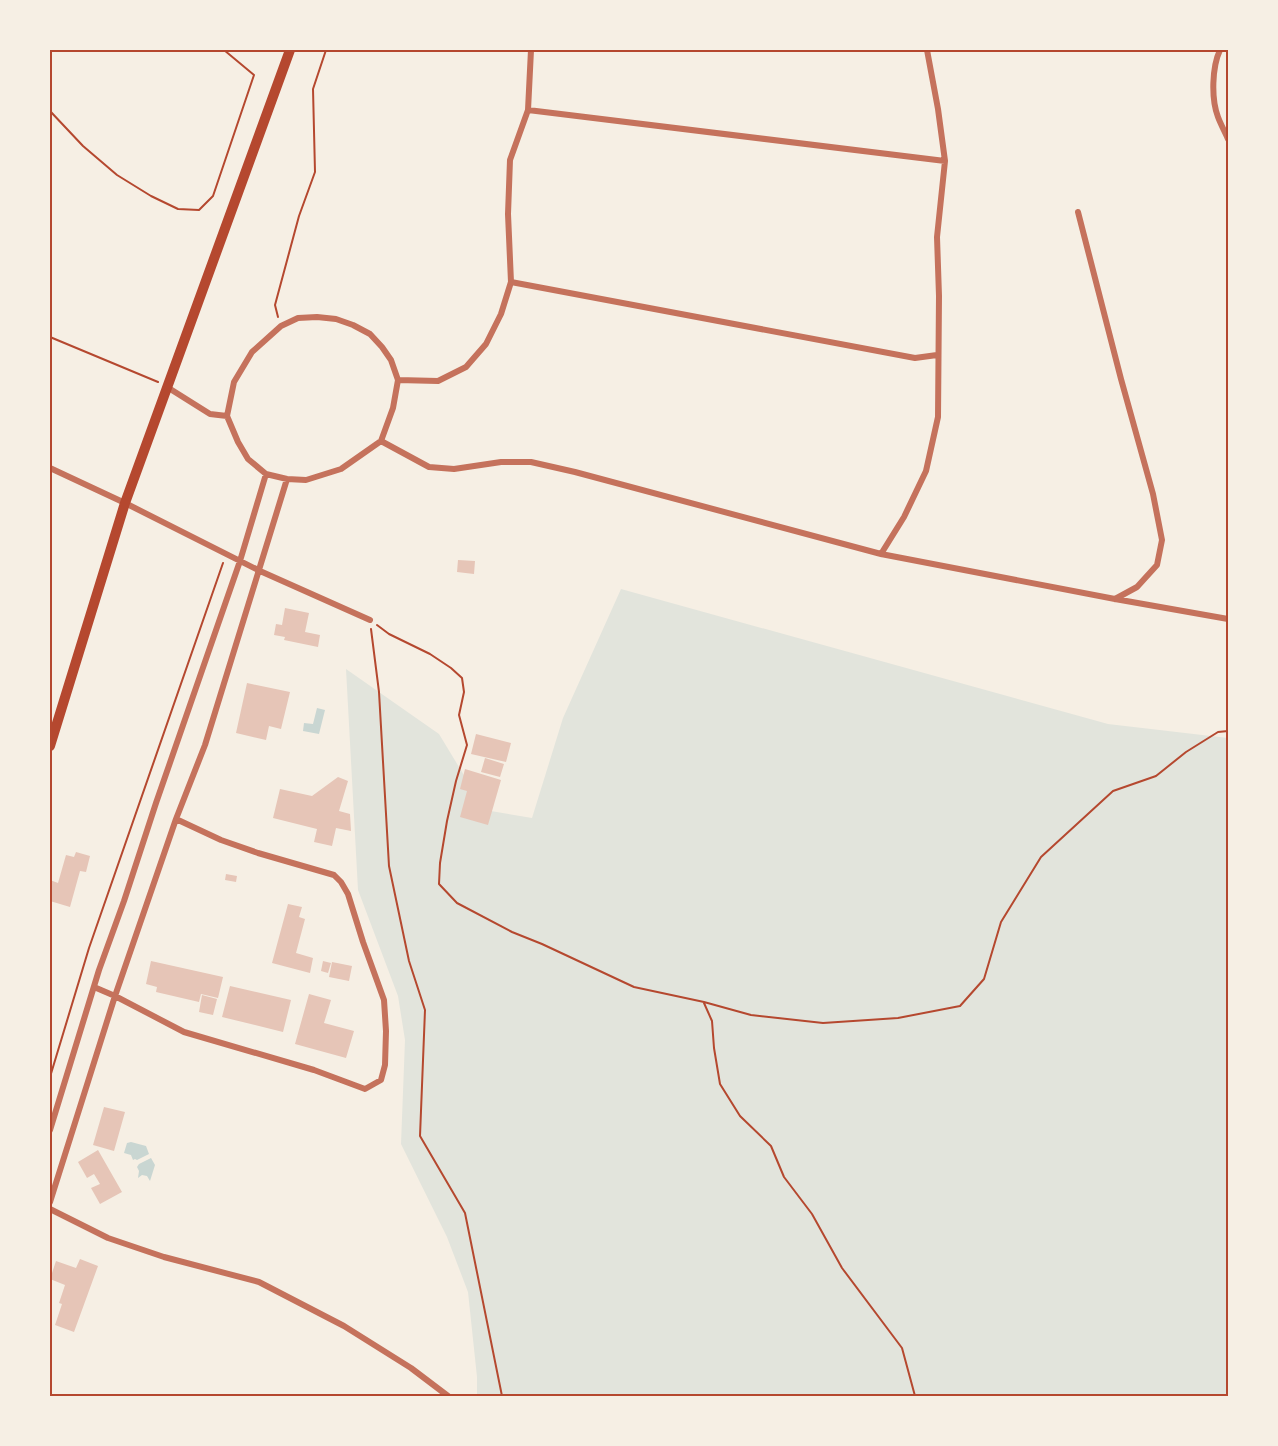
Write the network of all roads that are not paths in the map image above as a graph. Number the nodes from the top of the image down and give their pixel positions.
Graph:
1 (290, 50) edge
2 (531, 50) edge
3 (927, 50) edge
4 (1220, 50) edge
5 (528, 110) junction
6 (1228, 139) edge
7 (945, 160) junction
8 (1078, 212) dead end
9 (511, 282) junction
10 (938, 356) junction
11 (398, 380) junction
12 (167, 387) junction
13 (227, 416) junction
14 (381, 441) junction
15 (50, 468) edge
16 (266, 474) junction
17 (288, 479) junction
18 (125, 503) junction
19 (881, 554) junction
20 (240, 561) junction
21 (260, 571) junction
22 (1115, 600) junction
23 (1228, 619) edge
24 (370, 620) road end
25 (50, 746) edge
26 (177, 819) junction
27 (94, 987) junction
28 (115, 996) junction
29 (50, 1130) edge
30 (50, 1202) edge
31 (50, 1209) edge
32 (448, 1396) edge

1 - 12 main road
2 - 5 street
3 - 7 street
4 - 6 street
5 - 7 street
5 - 9 street
7 - 10 street
8 - 22 street
9 - 10 street
9 - 11 street
10 - 19 street
11 - 13 street
11 - 14 street
12 - 13 street
12 - 18 main road
13 - 16 street
14 - 17 street
14 - 19 street
15 - 18 street
16 - 17 street
16 - 20 street
17 - 21 street
18 - 20 street
18 - 25 main road
19 - 22 street
20 - 21 street
20 - 27 street
21 - 24 street
21 - 26 street
22 - 23 street
26 - 28 street
26 - 28 street
27 - 28 street
27 - 29 street
28 - 30 street
31 - 32 street

